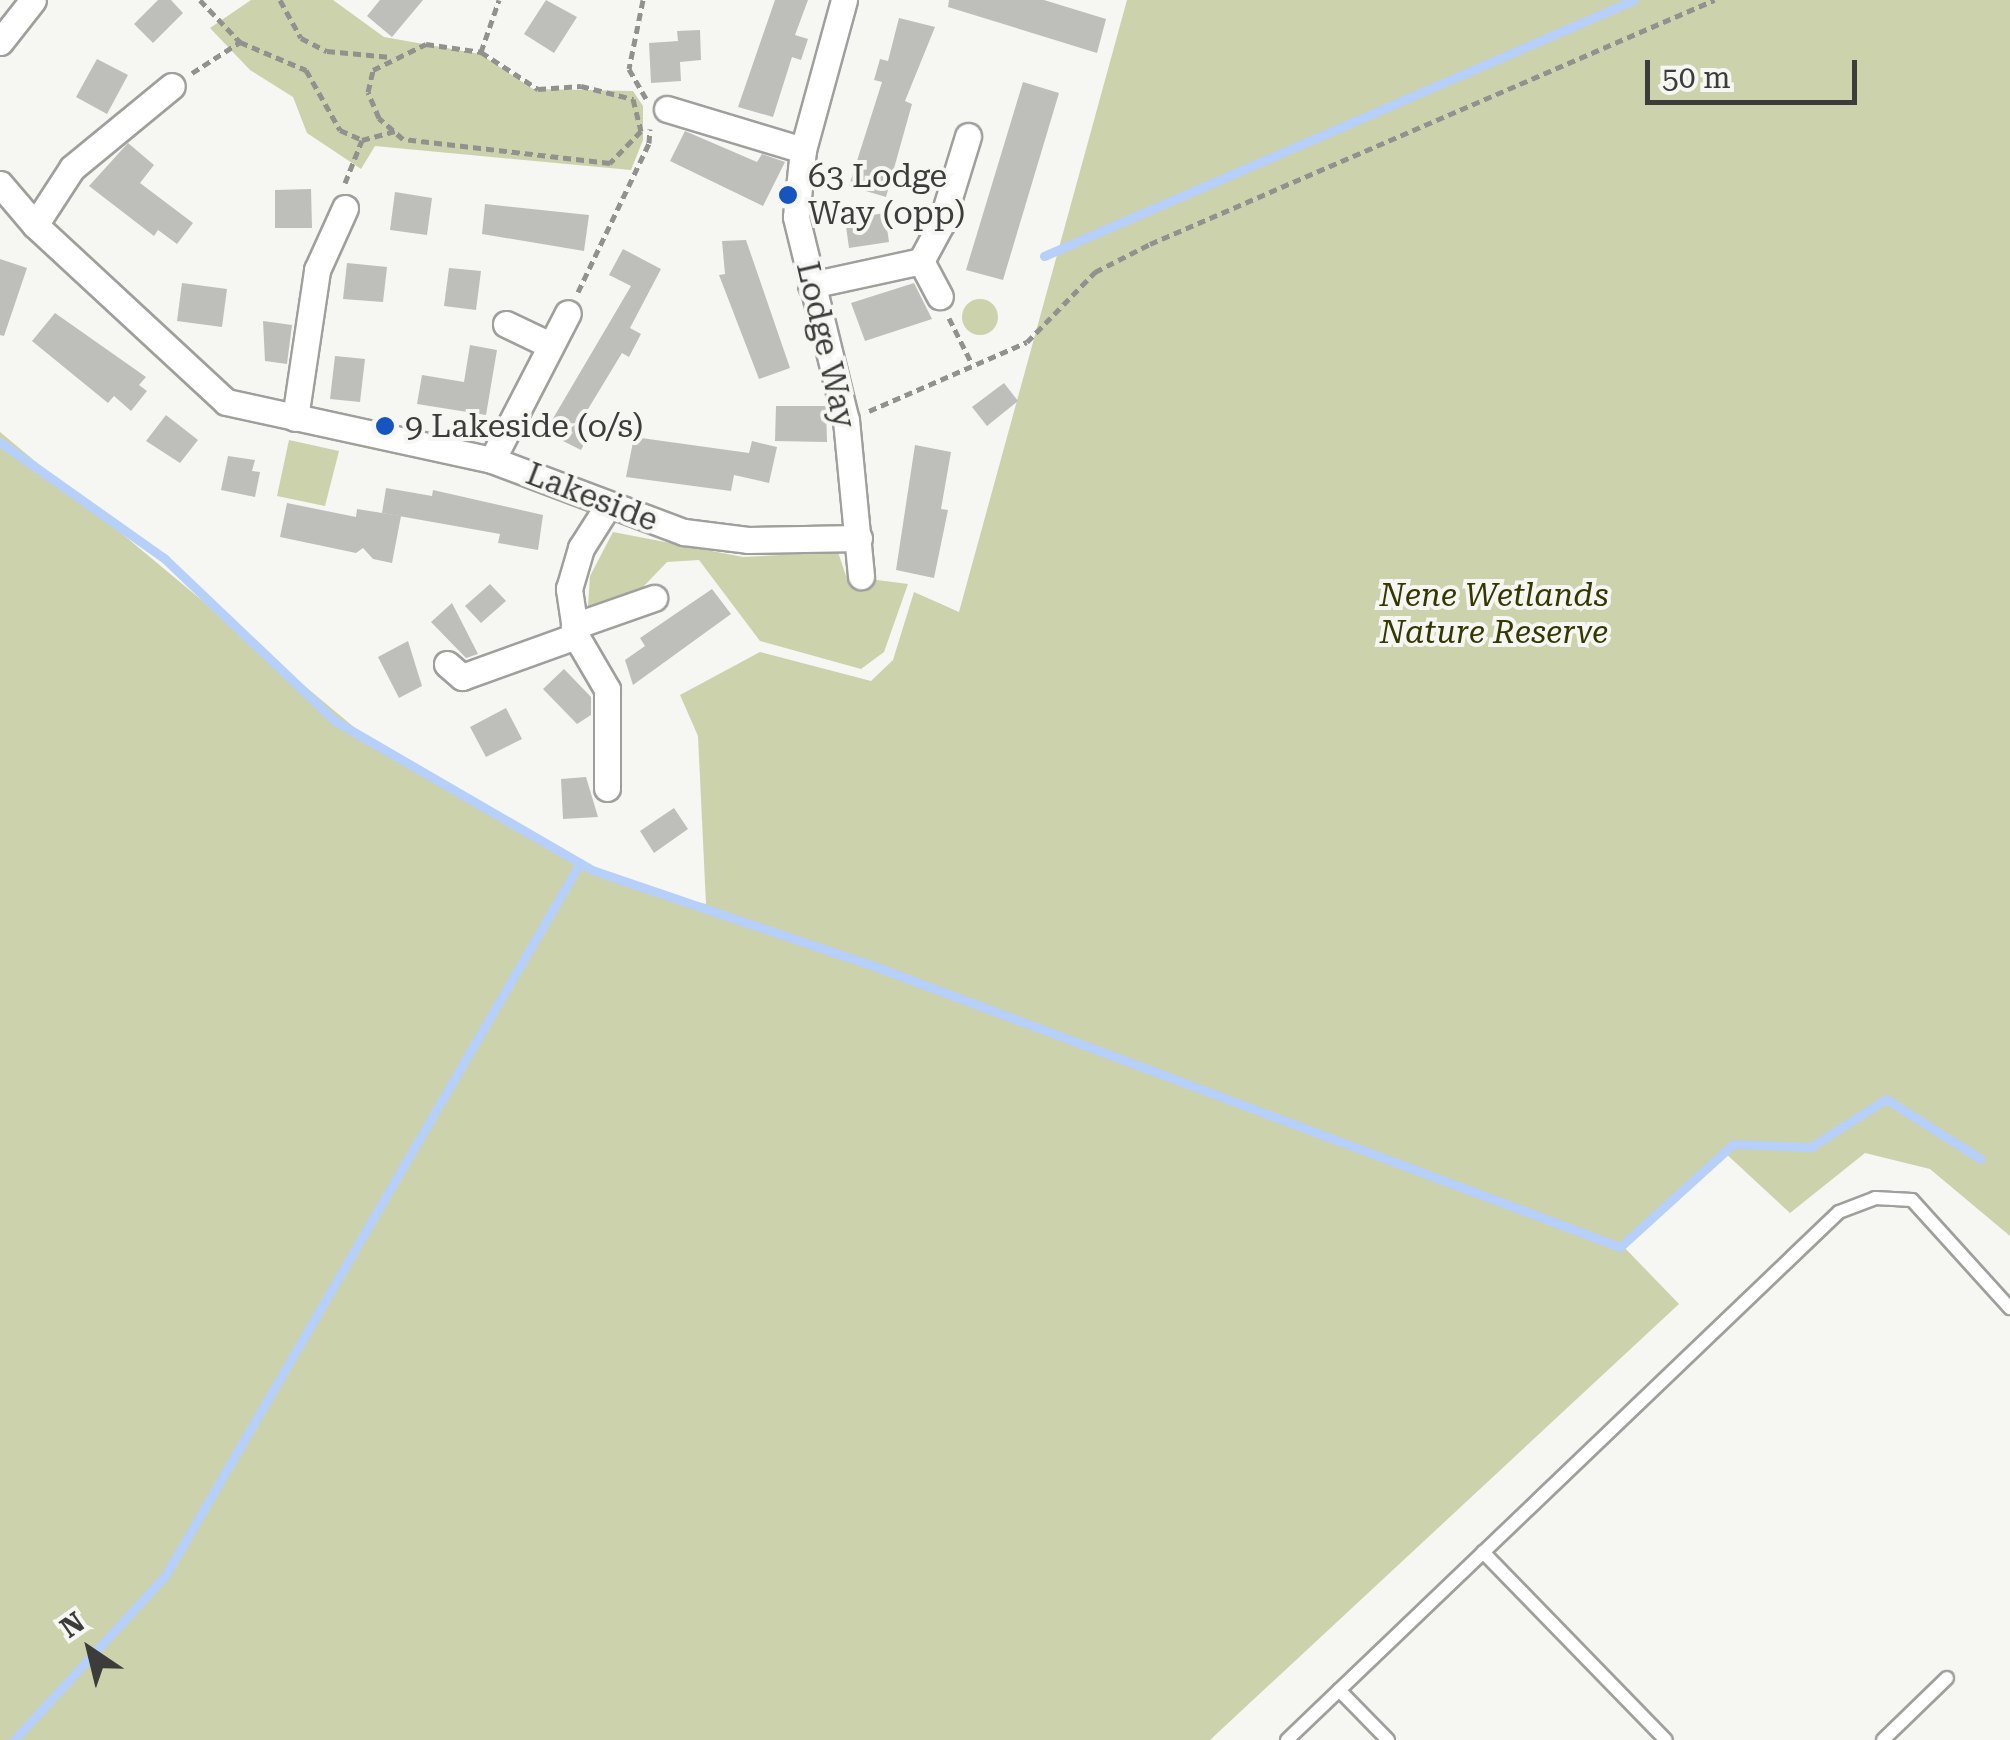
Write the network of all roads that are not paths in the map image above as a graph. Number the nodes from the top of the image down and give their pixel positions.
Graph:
1 (33, 0) edge
2 (844, 0) edge
3 (0, 42) edge
4 (172, 86) road end
5 (668, 109) dead end
6 (968, 136) dead end
7 (803, 150) junction
8 (0, 184) edge
9 (346, 208) road end
10 (34, 225) junction
11 (921, 261) junction
12 (811, 285) junction
13 (940, 296) road end
14 (568, 312) road end
15 (506, 324) dead end
16 (550, 345) junction
17 (295, 418) junction
18 (492, 460) junction
19 (607, 506) junction
20 (859, 538) junction
21 (861, 576) dead end
22 (654, 598) dead end
23 (575, 631) junction
24 (447, 664) dead end
25 (606, 788) dead end
26 (2010, 1308) edge
27 (1483, 1552) junction
28 (1946, 1678) dead end
29 (1339, 1690) junction
30 (1286, 1740) edge
31 (1388, 1740) edge
32 (1666, 1740) edge
33 (1883, 1740) edge

1 - 3 street
2 - 7 street, Lodge Way
4 - 10 street
5 - 7 street
6 - 11 street
7 - 12 street, Lodge Way
8 - 10 street, Lakeside
9 - 17 street
10 - 17 street, Lakeside
11 - 12 street
11 - 13 street
12 - 20 street, Lodge Way
14 - 16 street
15 - 16 street
16 - 18 street
17 - 18 street, Lakeside
18 - 19 street, Lakeside
19 - 20 street, Lakeside
19 - 23 street
20 - 21 street, Lodge Way
22 - 23 street
23 - 24 street
23 - 25 street
26 - 27 lane
27 - 29 lane
27 - 32 lane
28 - 33 lane
29 - 30 lane
29 - 31 lane

